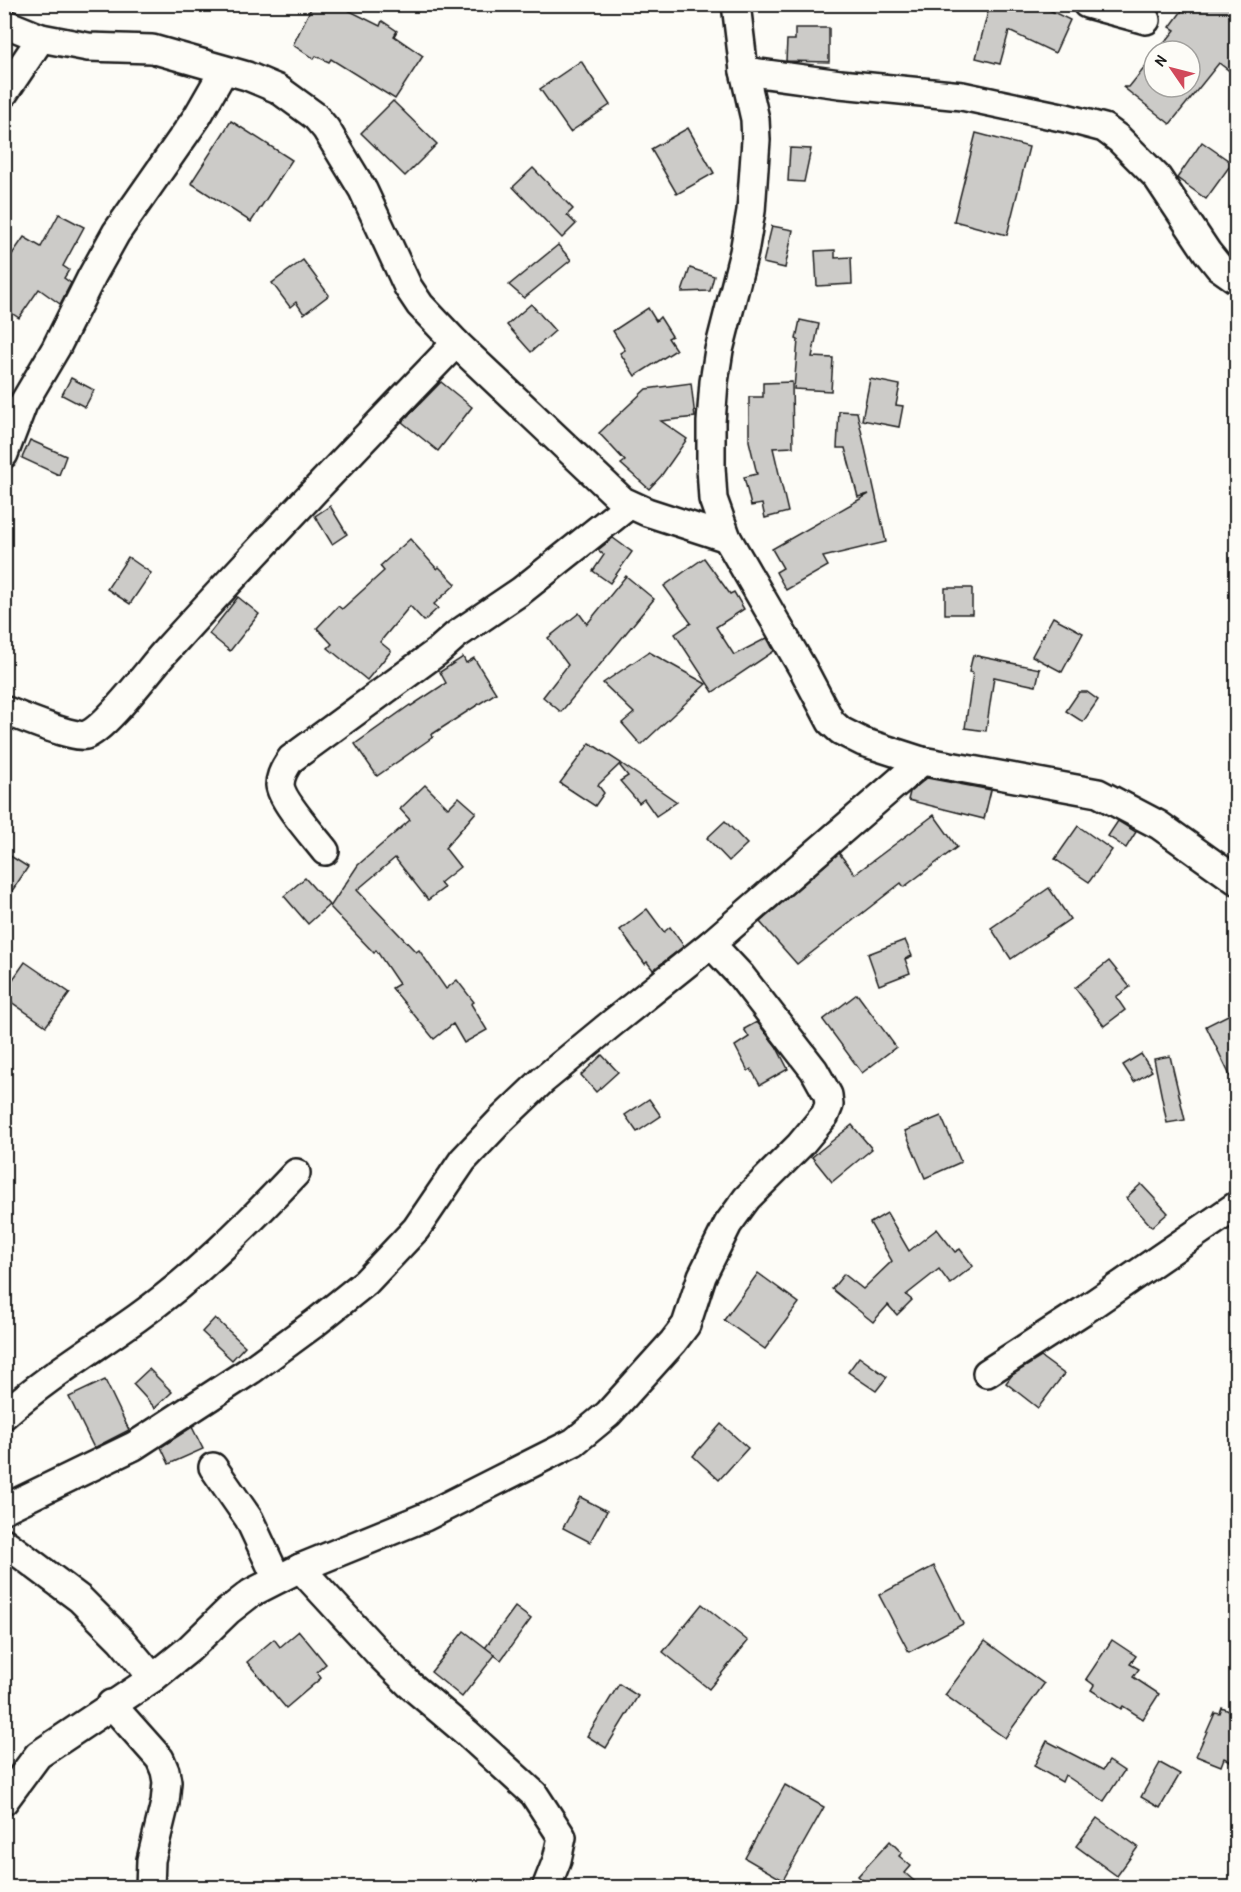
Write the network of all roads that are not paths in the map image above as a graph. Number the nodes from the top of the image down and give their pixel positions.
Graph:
1 (736, 4) edge
2 (1088, 4) edge
3 (1146, 20) dead end
4 (4, 23) edge
5 (41, 38) junction
6 (224, 70) junction
7 (744, 71) junction
8 (4, 93) edge
9 (1236, 279) edge
10 (456, 343) junction
11 (14, 398) edge
12 (4, 454) edge
13 (629, 506) junction
14 (727, 538) junction
15 (5, 711) edge
16 (922, 761) junction
17 (325, 851) dead end
18 (1232, 867) edge
19 (711, 944) junction
20 (296, 1173) dead end
21 (1236, 1206) edge
22 (987, 1372) dead end
23 (4, 1415) edge
24 (213, 1467) dead end
25 (4, 1509) edge
26 (4, 1542) edge
27 (288, 1573) junction
28 (153, 1678) junction
29 (111, 1704) junction
30 (4, 1801) edge
31 (150, 1887) edge
32 (546, 1887) edge

1 - 7 street
2 - 3 street
4 - 5 street
5 - 6 street
5 - 8 street
6 - 10 street
6 - 11 street
7 - 9 street
7 - 14 street
10 - 13 street
10 - 15 street
11 - 12 street
13 - 14 street
13 - 17 street
14 - 16 street
16 - 18 street
16 - 19 street
19 - 25 street
19 - 27 street
20 - 23 street
21 - 22 street
24 - 27 street
26 - 28 street
27 - 28 street
27 - 32 street
28 - 29 street
29 - 30 street
29 - 31 street

